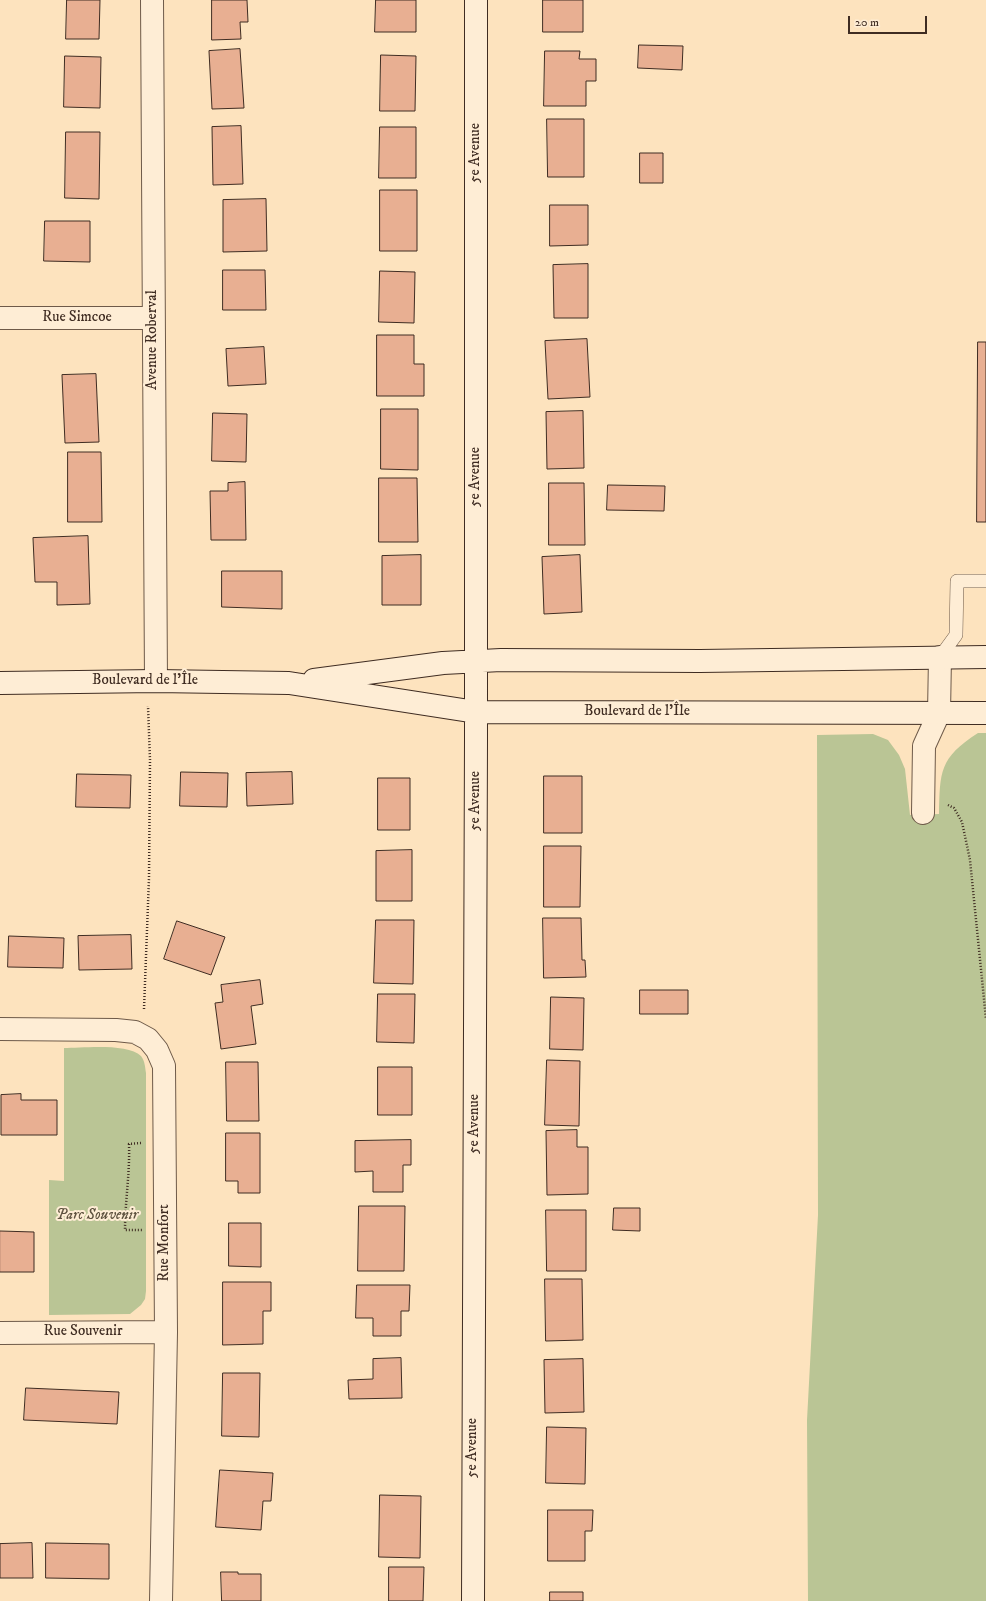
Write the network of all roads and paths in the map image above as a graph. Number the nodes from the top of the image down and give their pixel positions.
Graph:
1 (152, 0) edge
2 (476, 0) edge
3 (0, 318) edge
4 (153, 318) junction
5 (986, 581) edge
6 (940, 657) junction
7 (986, 658) edge
8 (476, 661) junction
9 (156, 680) junction
10 (0, 683) edge
11 (289, 683) junction
12 (148, 705) dead end
13 (476, 712) junction
14 (939, 713) junction
15 (986, 713) edge
16 (923, 805) joint
17 (143, 1014) dead end
18 (986, 1019) edge
19 (0, 1030) edge
20 (165, 1140) junction
21 (165, 1230) junction
22 (166, 1332) junction
23 (0, 1333) edge
24 (161, 1601) edge
25 (473, 1601) edge

1 - 4 street, Avenue Roberval
2 - 8 street, 5e Avenue
3 - 4 street, Rue Simcoe
4 - 9 street, Avenue Roberval
5 - 6 lane
6 - 7 street, Boulevard de l'Île
6 - 8 street, Boulevard de l'Île
6 - 14 street
8 - 11 street, Boulevard de l'Île
8 - 13 street, 5e Avenue
9 - 10 street, Boulevard de l'Île
9 - 11 street, Boulevard de l'Île
11 - 13 street, Boulevard de l'Île
12 - 17 path
13 - 14 street, Boulevard de l'Île
13 - 25 street, 5e Avenue
14 - 15 street, Boulevard de l'Île
14 - 16 street
16 - 18 path
19 - 20 street, Rue Monfort
20 - 21 street, Rue Monfort
20 - 21 path
21 - 22 street, Rue Monfort
22 - 23 street, Rue Souvenir
22 - 24 street, Rue Monfort

